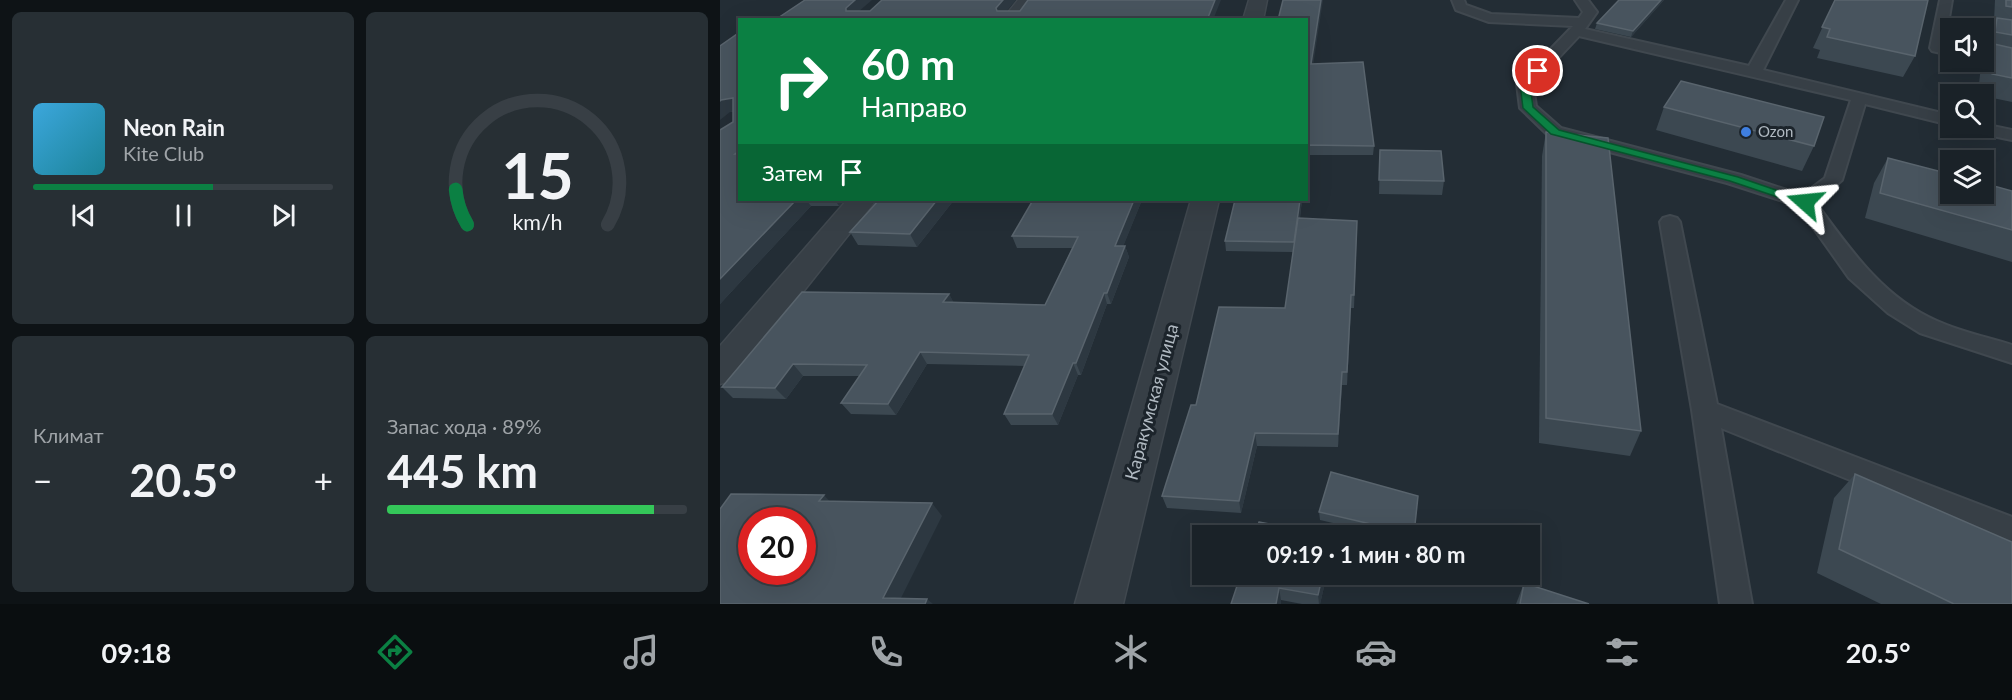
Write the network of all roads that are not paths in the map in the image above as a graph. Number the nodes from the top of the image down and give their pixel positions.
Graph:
1 (1028, 0) edge
2 (1258, 0) edge
3 (1458, 0) edge
4 (1581, 0) edge
5 (1792, 0) edge
6 (1946, 0) edge
7 (1013, 18) edge
8 (1254, 18) edge
9 (1943, 18) edge
10 (1579, 26) junction
11 (1940, 34) edge
12 (1940, 48) edge
13 (1754, 72) junction
14 (1859, 99) junction
15 (1940, 118) edge
16 (1994, 131) edge
17 (2012, 135) edge
18 (861, 201) edge
19 (1205, 201) edge
20 (1805, 202) junction
21 (1670, 222) dead end
22 (2012, 354) edge
23 (720, 370) edge
24 (1705, 410) junction
25 (2012, 531) edge
26 (1099, 604) edge
27 (1736, 604) edge

1 - 7 street
2 - 8 street
3 - 10 lane
4 - 10 lane
5 - 13 lane
6 - 9 lane
10 - 13 lane
10 - 20 lane
11 - 12 lane
13 - 14 lane
14 - 15 lane
14 - 20 lane
16 - 17 lane
18 - 23 street
19 - 26 street, Каракумская улица
20 - 22 lane
21 - 24 lane
24 - 25 lane
24 - 27 lane

